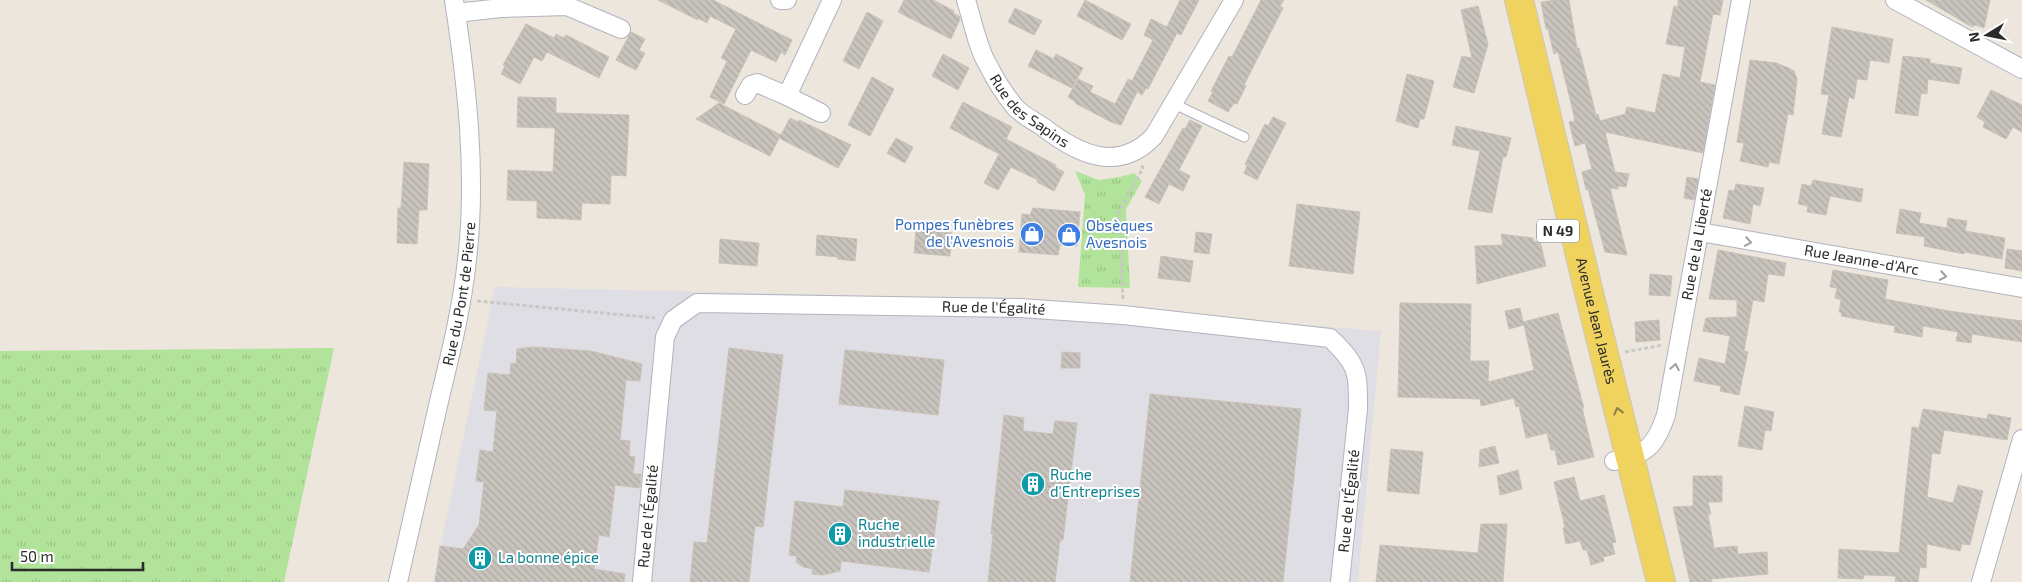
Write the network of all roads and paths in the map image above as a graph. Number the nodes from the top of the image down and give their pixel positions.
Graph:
1 (780, 0) edge
2 (786, 0) edge
3 (832, 0) edge
4 (966, 0) edge
5 (1234, 0) edge
6 (1502, 0) edge
7 (1519, 0) edge
8 (1741, 0) edge
9 (1895, 0) edge
10 (455, 6) edge
11 (621, 30) dead end
12 (2022, 69) edge
13 (745, 95) dead end
14 (787, 96) junction
15 (1174, 104) junction
16 (822, 113) dead end
17 (1244, 137) dead end
18 (1140, 149) junction
19 (1700, 232) junction
20 (2022, 288) edge
21 (462, 300) junction
22 (1124, 315) junction
23 (673, 320) junction
24 (1679, 342) junction
25 (1604, 356) junction
26 (2022, 439) edge
27 (1622, 460) junction
28 (398, 582) edge
29 (642, 582) edge
30 (1340, 582) edge
31 (1643, 582) edge
32 (1660, 582) edge
33 (1980, 582) edge

1 - 2 street
3 - 14 street
4 - 18 street, Rue des Sapins
5 - 15 street
6 - 27 main road, Avenue Jean Jaurès / N 49
7 - 25 main road, Avenue Jean Jaurès / N 49
8 - 19 street, Rue de la Liberté
9 - 12 street
10 - 11 street
10 - 21 street, Rue du Pont de Pierre
13 - 14 street
14 - 16 street
15 - 17 lane
15 - 18 street
18 - 22 path
19 -> 20 street, Rue Jeanne-d'Arc
19 - 24 street, Rue de la Liberté
21 - 23 path
21 - 28 street, Rue du Pont de Pierre
22 - 23 street, Rue de l'Égalité
22 - 30 street, Rue de l'Égalité
23 - 29 street, Rue de l'Égalité
24 - 25 path
27 -> 24 street, Rue de la Liberté
27 -> 25 main road, Avenue Jean Jaurès / N 49
26 - 33 street
27 - 31 main road, Avenue Jean Jaurès / N 49
27 - 32 main road, Avenue Jean Jaurès / N 49

